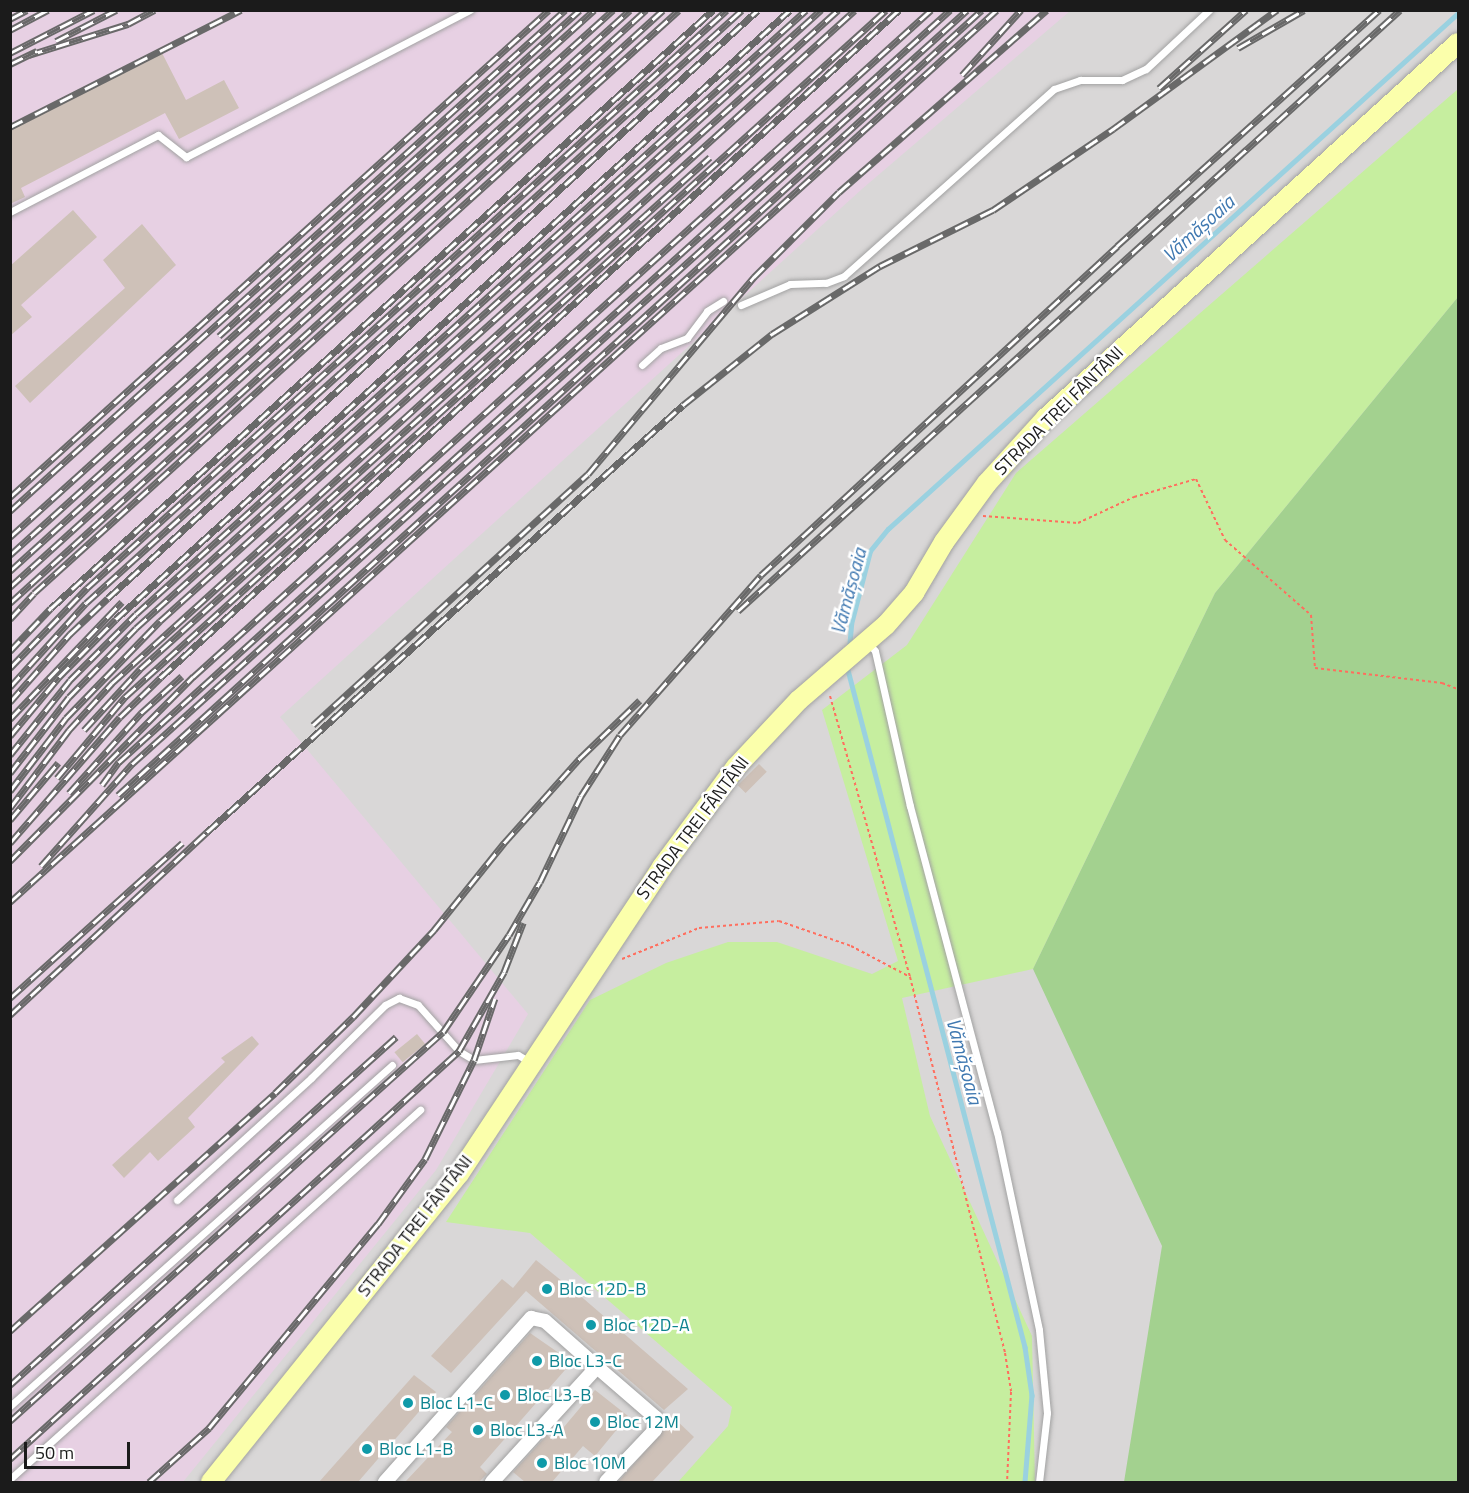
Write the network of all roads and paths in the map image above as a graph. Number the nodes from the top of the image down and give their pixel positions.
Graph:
1 (470, 10) edge
2 (1209, 10) edge
3 (1458, 43) edge
4 (10, 212) edge
5 (723, 301) dead end
6 (741, 305) dead end
7 (642, 365) dead end
8 (968, 508) junction
9 (864, 644) junction
10 (832, 669) junction
11 (1458, 689) edge
12 (603, 954) junction
13 (910, 977) junction
14 (532, 1063) junction
15 (392, 1065) dead end
16 (420, 1110) dead end
17 (177, 1200) dead end
18 (597, 1366) junction
19 (10, 1406) edge
20 (10, 1479) edge
21 (211, 1482) edge
22 (385, 1482) edge
23 (492, 1482) edge
24 (606, 1482) edge
25 (1007, 1482) edge
26 (1039, 1482) edge

1 - 4 lane
2 - 6 lane
3 - 8 main road, STRADA TREI FÂNTÂNI
5 - 7 lane
8 - 9 main road, STRADA TREI FÂNTÂNI
8 - 11 path
9 - 10 main road, STRADA TREI FÂNTÂNI
9 - 26 lane
10 - 12 main road, STRADA TREI FÂNTÂNI
10 - 13 path
12 - 13 path
12 - 14 main road, STRADA TREI FÂNTÂNI
13 - 25 path
14 - 17 lane
14 - 21 main road, STRADA TREI FÂNTÂNI
15 - 19 lane
16 - 20 lane
18 - 22 street
18 - 23 street
18 - 24 street

